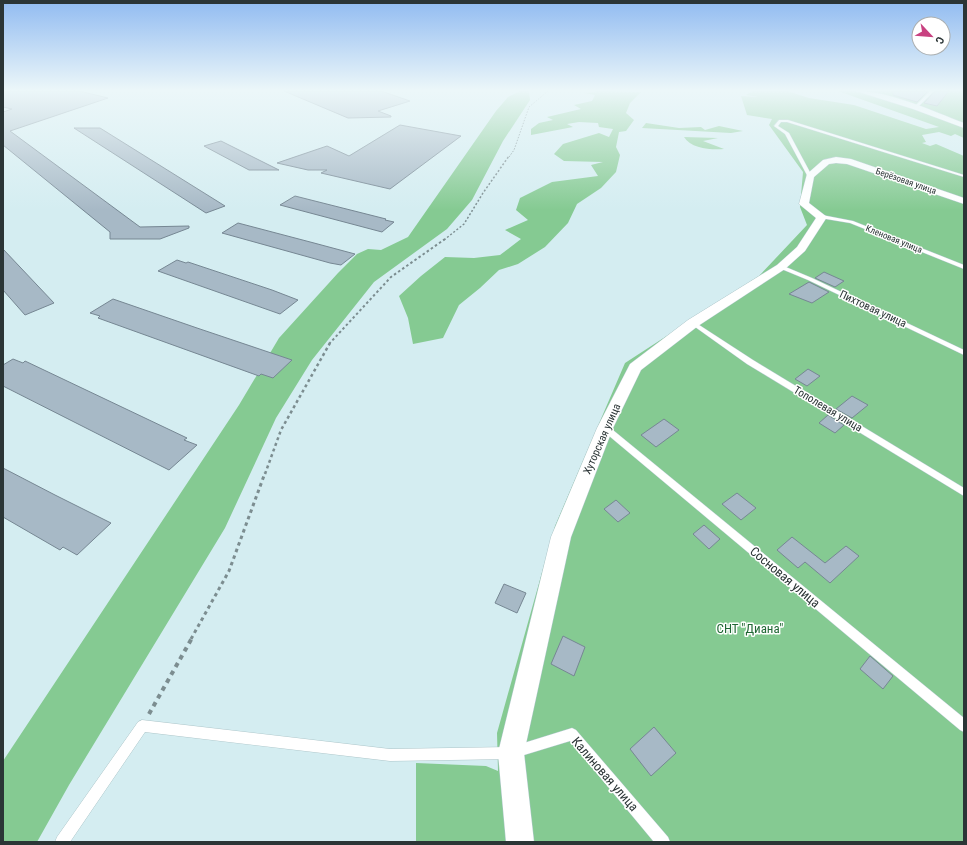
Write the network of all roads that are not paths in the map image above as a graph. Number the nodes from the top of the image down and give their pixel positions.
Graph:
1 (784, 130) edge
2 (817, 130) edge
3 (810, 176) junction
4 (964, 176) edge
5 (964, 201) edge
6 (822, 217) junction
7 (781, 267) junction
8 (964, 267) edge
9 (693, 323) junction
10 (964, 353) edge
11 (605, 428) junction
12 (964, 492) edge
13 (964, 726) edge
14 (511, 753) junction
15 (62, 842) edge
16 (520, 842) edge
17 (663, 842) edge

1 - 3 lane
2 - 4 lane
3 - 5 street, Берёзовая улица
3 - 6 street
6 - 7 street, Хуторская улица
6 - 8 lane, Кленовая улица
7 - 9 street, Хуторская улица
7 - 10 lane, Пихтовая улица
9 - 11 street, Хуторская улица
9 - 12 lane, Тополевая улица
11 - 13 lane, Сосновая улица
11 - 14 street, Хуторская улица
14 - 15 lane
14 - 16 street, Хуторская улица
14 - 17 lane, Калиновая улица

